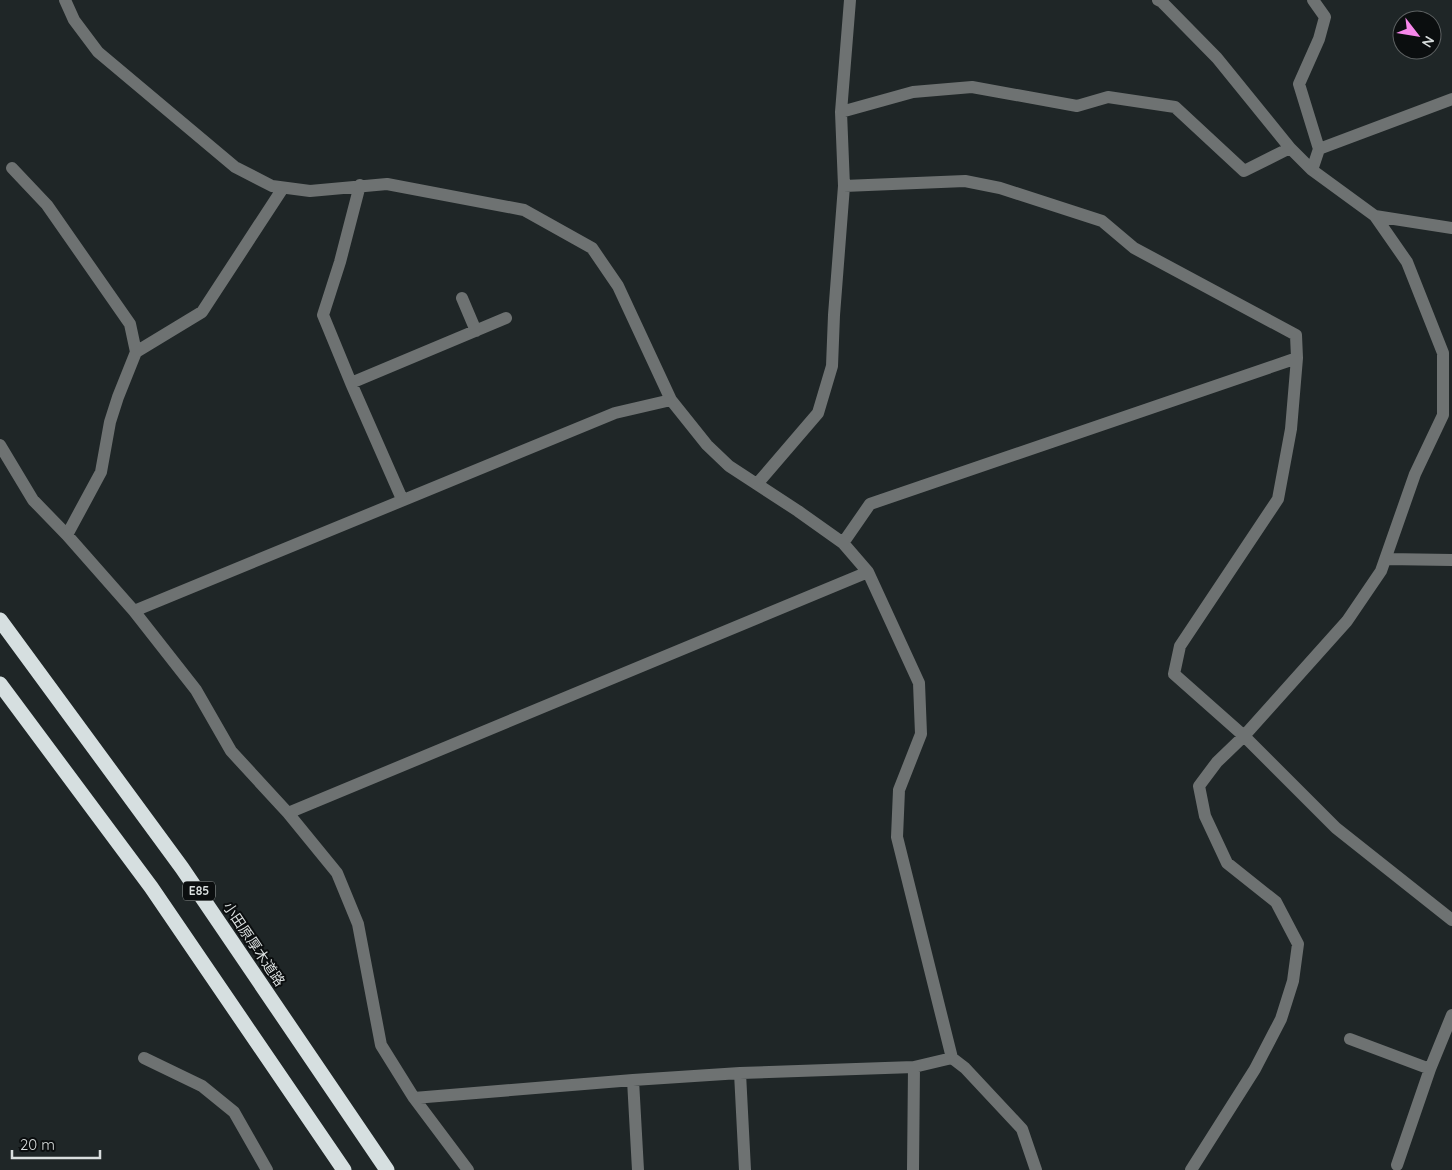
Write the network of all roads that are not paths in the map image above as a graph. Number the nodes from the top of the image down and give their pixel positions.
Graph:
1 (65, 0) edge
2 (850, 0) edge
3 (1158, 0) edge
4 (1313, 0) edge
5 (1452, 99) edge
6 (841, 112) junction
7 (1290, 148) junction
8 (1319, 149) junction
9 (12, 168) dead end
10 (1312, 170) junction
11 (360, 185) junction
12 (844, 186) junction
13 (283, 188) junction
14 (1375, 216) junction
15 (1452, 228) edge
16 (462, 298) dead end
17 (506, 318) dead end
18 (476, 331) junction
19 (136, 352) junction
20 (1297, 358) junction
21 (351, 383) junction
22 (672, 400) junction
23 (1447, 408) edge
24 (0, 445) edge
25 (757, 484) junction
26 (402, 499) junction
27 (67, 535) junction
28 (843, 543) junction
29 (1386, 559) junction
30 (1452, 560) edge
31 (868, 572) junction
32 (134, 611) junction
33 (0, 620) edge
34 (0, 684) edge
35 (1244, 736) junction
36 (288, 813) junction
37 (1452, 920) edge
38 (1452, 1015) edge
39 (1350, 1039) dead end
40 (144, 1058) dead end
41 (952, 1058) junction
42 (914, 1067) junction
43 (1430, 1069) junction
44 (740, 1073) junction
45 (633, 1080) junction
46 (414, 1098) junction
47 (1397, 1165) dead end
48 (266, 1170) edge
49 (344, 1170) edge
50 (387, 1170) edge
51 (468, 1170) edge
52 (638, 1170) edge
53 (745, 1170) edge
54 (913, 1170) edge
55 (1036, 1170) edge
56 (1191, 1170) edge

1 - 13 street
2 - 6 street
3 - 7 street
4 - 8 street
5 - 8 street
6 - 7 street
6 - 12 street
7 - 10 street
8 - 10 street
9 - 19 street
10 - 14 street
11 - 13 street
11 - 21 street
11 - 22 street
12 - 20 street
12 - 25 street
13 - 19 street
14 - 15 street
14 - 23 street
16 - 18 street
17 - 18 street
18 - 21 street
19 - 27 street
20 - 28 street
20 - 35 street
21 - 26 street
22 - 25 street
22 - 26 street
23 - 29 street
24 - 27 street
25 - 28 street
26 - 32 street
27 - 32 street
28 - 31 street
29 - 30 street
29 - 35 street
31 - 36 street
31 - 41 street
32 - 36 street
33 - 50 highway, 小田原厚木道路 / E85
34 - 49 highway, E85
35 - 37 street
35 - 56 street
36 - 46 street
38 - 43 street
39 - 43 street
40 - 48 street
41 - 42 street
41 - 55 street
42 - 44 street
42 - 54 street
43 - 47 street
44 - 45 street
44 - 53 street
45 - 46 street
45 - 52 street
46 - 51 street

